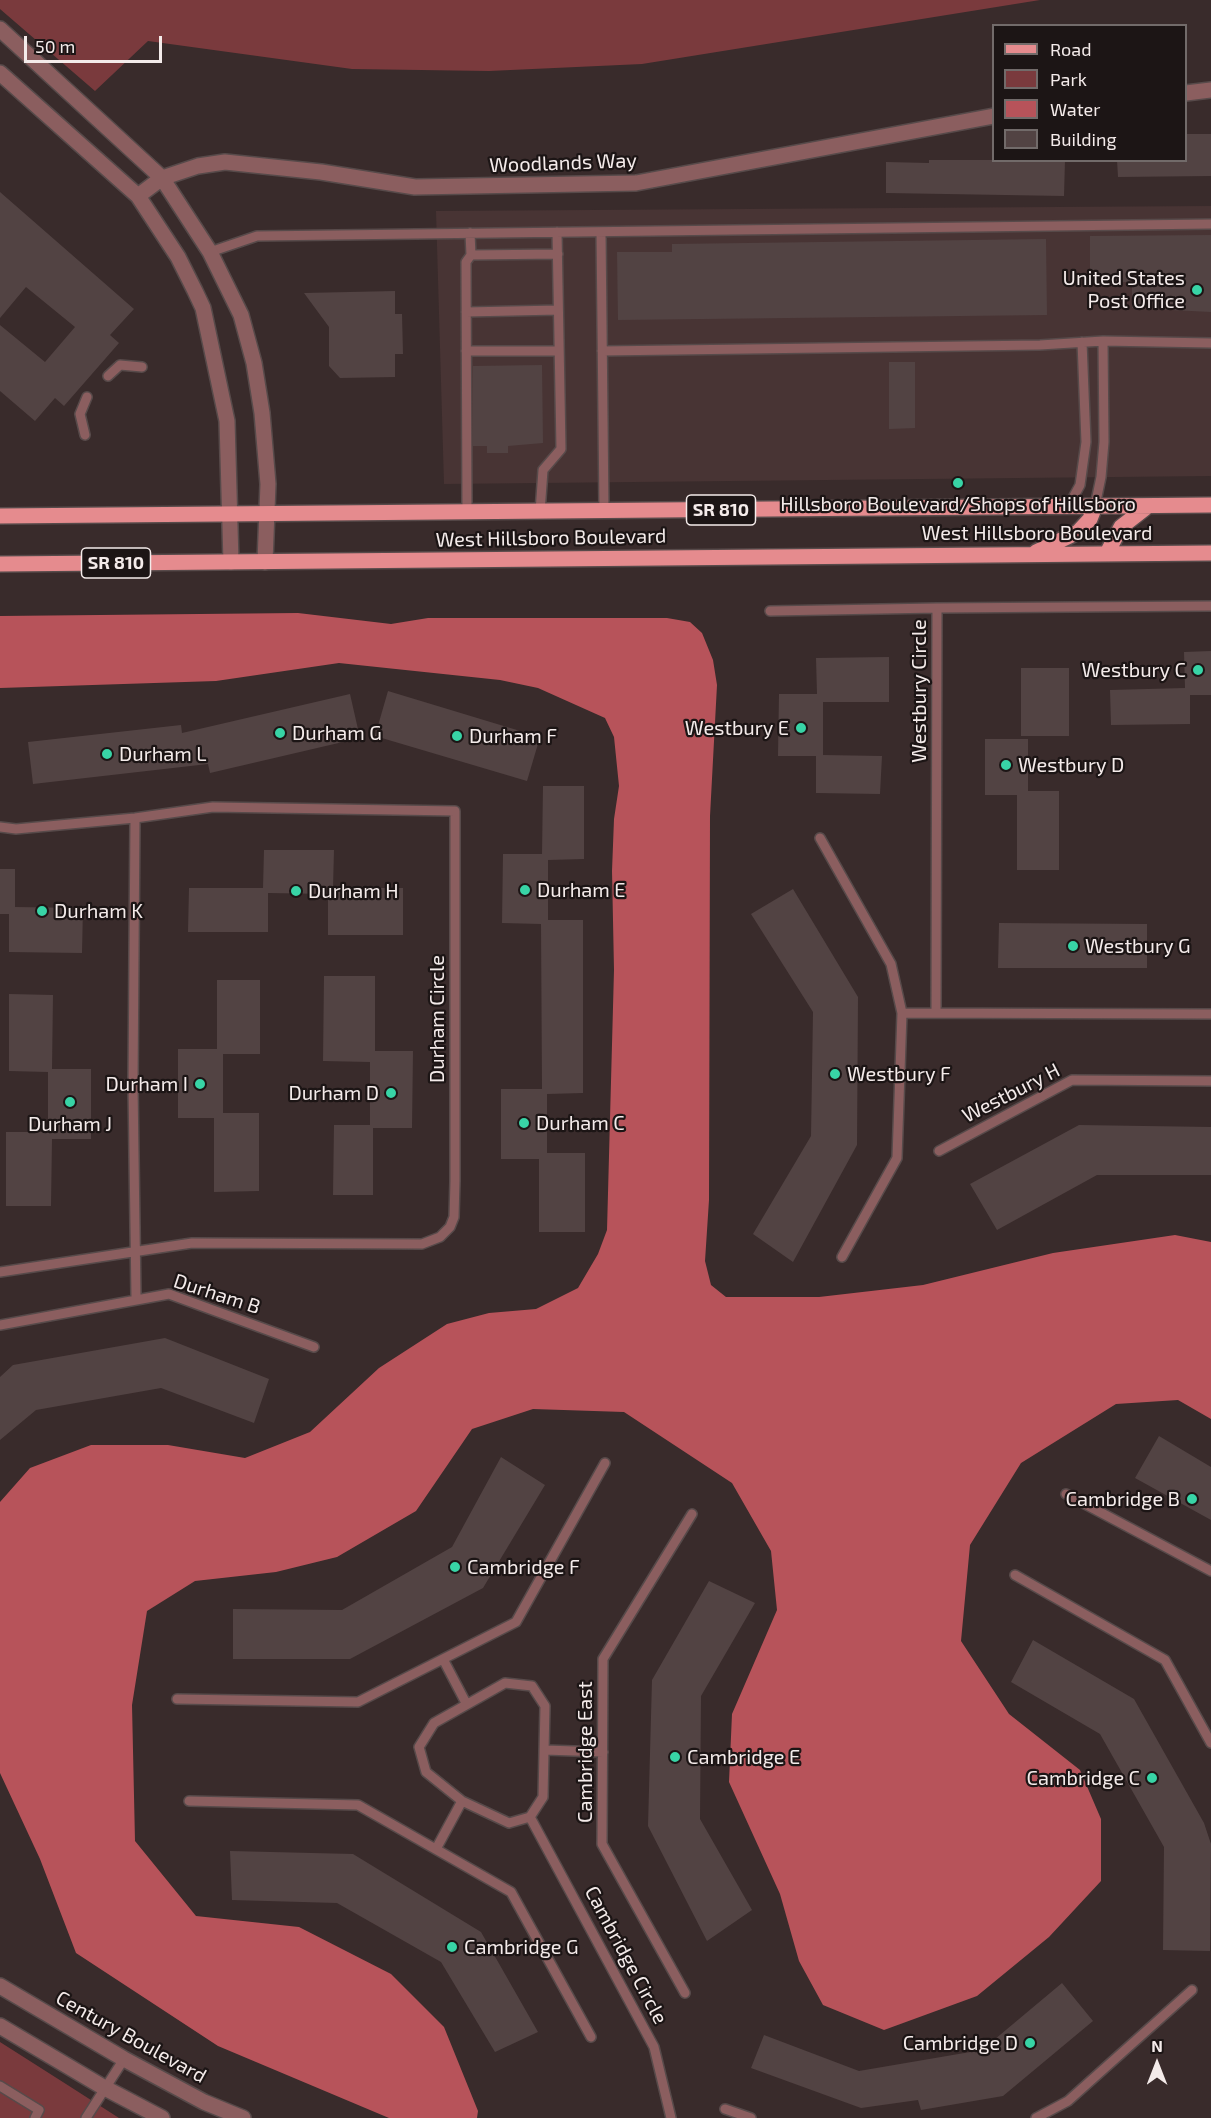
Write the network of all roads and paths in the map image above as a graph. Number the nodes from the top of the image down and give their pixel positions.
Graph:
1 (0, 29) edge
2 (0, 74) edge
3 (1211, 90) edge
4 (1187, 93) edge
5 (992, 116) edge
6 (162, 178) junction
7 (138, 196) junction
8 (1211, 224) edge
9 (557, 232) junction
10 (601, 232) junction
11 (470, 233) junction
12 (210, 252) junction
13 (558, 254) junction
14 (471, 255) junction
15 (558, 310) junction
16 (466, 312) junction
17 (1103, 341) junction
18 (1082, 342) junction
19 (1211, 343) edge
20 (466, 351) junction
21 (559, 351) junction
22 (602, 351) junction
23 (142, 367) dead end
24 (108, 376) dead end
25 (87, 397) dead end
26 (85, 435) dead end
27 (1211, 505) edge
28 (1095, 506) junction
29 (1148, 506) junction
30 (1068, 507) junction
31 (604, 511) junction
32 (540, 512) junction
33 (467, 513) junction
34 (230, 515) junction
35 (268, 515) junction
36 (0, 516) edge
37 (1107, 553) junction
38 (1211, 553) edge
39 (1032, 554) junction
40 (231, 562) junction
41 (265, 562) junction
42 (0, 564) edge
43 (1211, 606) edge
44 (937, 608) junction
45 (770, 611) dead end
46 (135, 818) junction
47 (0, 827) edge
48 (820, 838) dead end
49 (902, 1013) junction
50 (936, 1013) junction
51 (1211, 1014) edge
52 (1211, 1081) edge
53 (939, 1151) dead end
54 (135, 1250) junction
55 (842, 1257) dead end
56 (0, 1272) edge
57 (136, 1298) junction
58 (0, 1325) edge
59 (314, 1347) dead end
60 (605, 1462) dead end
61 (1066, 1494) dead end
62 (692, 1514) dead end
63 (1211, 1571) edge
64 (1015, 1575) dead end
65 (443, 1659) junction
66 (177, 1699) dead end
67 (466, 1703) junction
68 (1211, 1743) edge
69 (545, 1750) junction
70 (603, 1752) junction
71 (189, 1801) dead end
72 (462, 1802) junction
73 (530, 1817) junction
74 (436, 1849) junction
75 (0, 1986) edge
76 (1192, 1990) dead end
77 (685, 1993) dead end
78 (0, 2026) edge
79 (591, 2037) dead end
80 (124, 2059) junction
81 (0, 2086) edge
82 (103, 2087) junction
83 (725, 2109) dead end
84 (35, 2118) edge
85 (86, 2118) edge
86 (162, 2118) edge
87 (243, 2118) edge
88 (671, 2118) edge
89 (751, 2118) edge
90 (1036, 2118) edge

1 - 6 street
2 - 7 street
3 - 4 street
5 - 6 street, Woodlands Way
6 - 7 street, Woodlands Way
6 - 12 street
7 - 34 street
8 - 10 lane
9 - 10 lane
9 - 11 lane
9 - 13 lane
10 - 22 lane
11 - 12 lane
11 - 14 lane
12 - 35 street
13 - 14 lane
13 - 15 lane
14 - 16 lane
15 - 16 lane
15 - 21 lane
16 - 20 lane
17 - 18 lane
17 - 19 lane
17 - 28 lane
18 - 22 lane
18 - 30 lane
20 - 21 lane
20 - 33 lane
21 - 32 lane
22 - 31 lane
23 - 24 lane
25 - 26 lane
27 - 29 main road, West Hillsboro Boulevard / SR 810
28 - 29 main road, West Hillsboro Boulevard / SR 810
28 - 30 main road, West Hillsboro Boulevard / SR 810
28 - 39 main road
29 - 37 main road
30 - 31 main road, West Hillsboro Boulevard / SR 810
31 - 32 main road, West Hillsboro Boulevard / SR 810
32 - 33 main road, West Hillsboro Boulevard / SR 810
33 - 35 main road, West Hillsboro Boulevard / SR 810
34 - 35 main road, West Hillsboro Boulevard / SR 810
34 - 36 main road, West Hillsboro Boulevard / SR 810
34 - 40 street
35 - 41 street
37 - 38 main road, West Hillsboro Boulevard / SR 810
37 - 39 main road, West Hillsboro Boulevard / SR 810
39 - 41 main road, West Hillsboro Boulevard / SR 810
40 - 41 main road, West Hillsboro Boulevard / SR 810
40 - 42 main road, West Hillsboro Boulevard / SR 810
43 - 44 lane, Westbury Circle
44 - 45 lane
44 - 50 lane, Westbury Circle
46 - 47 lane, Durham Circle
46 - 54 lane
46 - 54 lane, Durham Circle
48 - 49 lane
49 - 50 lane
49 - 55 lane
50 - 51 lane
52 - 53 lane, Westbury H
54 - 56 lane, Durham Circle
54 - 57 lane
57 - 58 lane, Durham B
57 - 59 lane, Durham B
60 - 65 lane
61 - 63 lane
62 - 70 lane, Cambridge East
64 - 68 lane
65 - 66 lane
65 - 67 lane
67 - 69 lane
67 - 72 lane
69 - 70 lane
69 - 73 lane
70 - 77 lane, Cambridge East
71 - 74 lane
72 - 73 lane
72 - 74 lane
73 - 88 lane, Cambridge Circle
74 - 79 lane
75 - 80 street, Century Boulevard
76 - 90 lane
78 - 82 street
80 - 82 lane
80 - 87 street, Century Boulevard
81 - 84 lane
82 - 85 lane
82 - 86 street
83 - 89 lane

